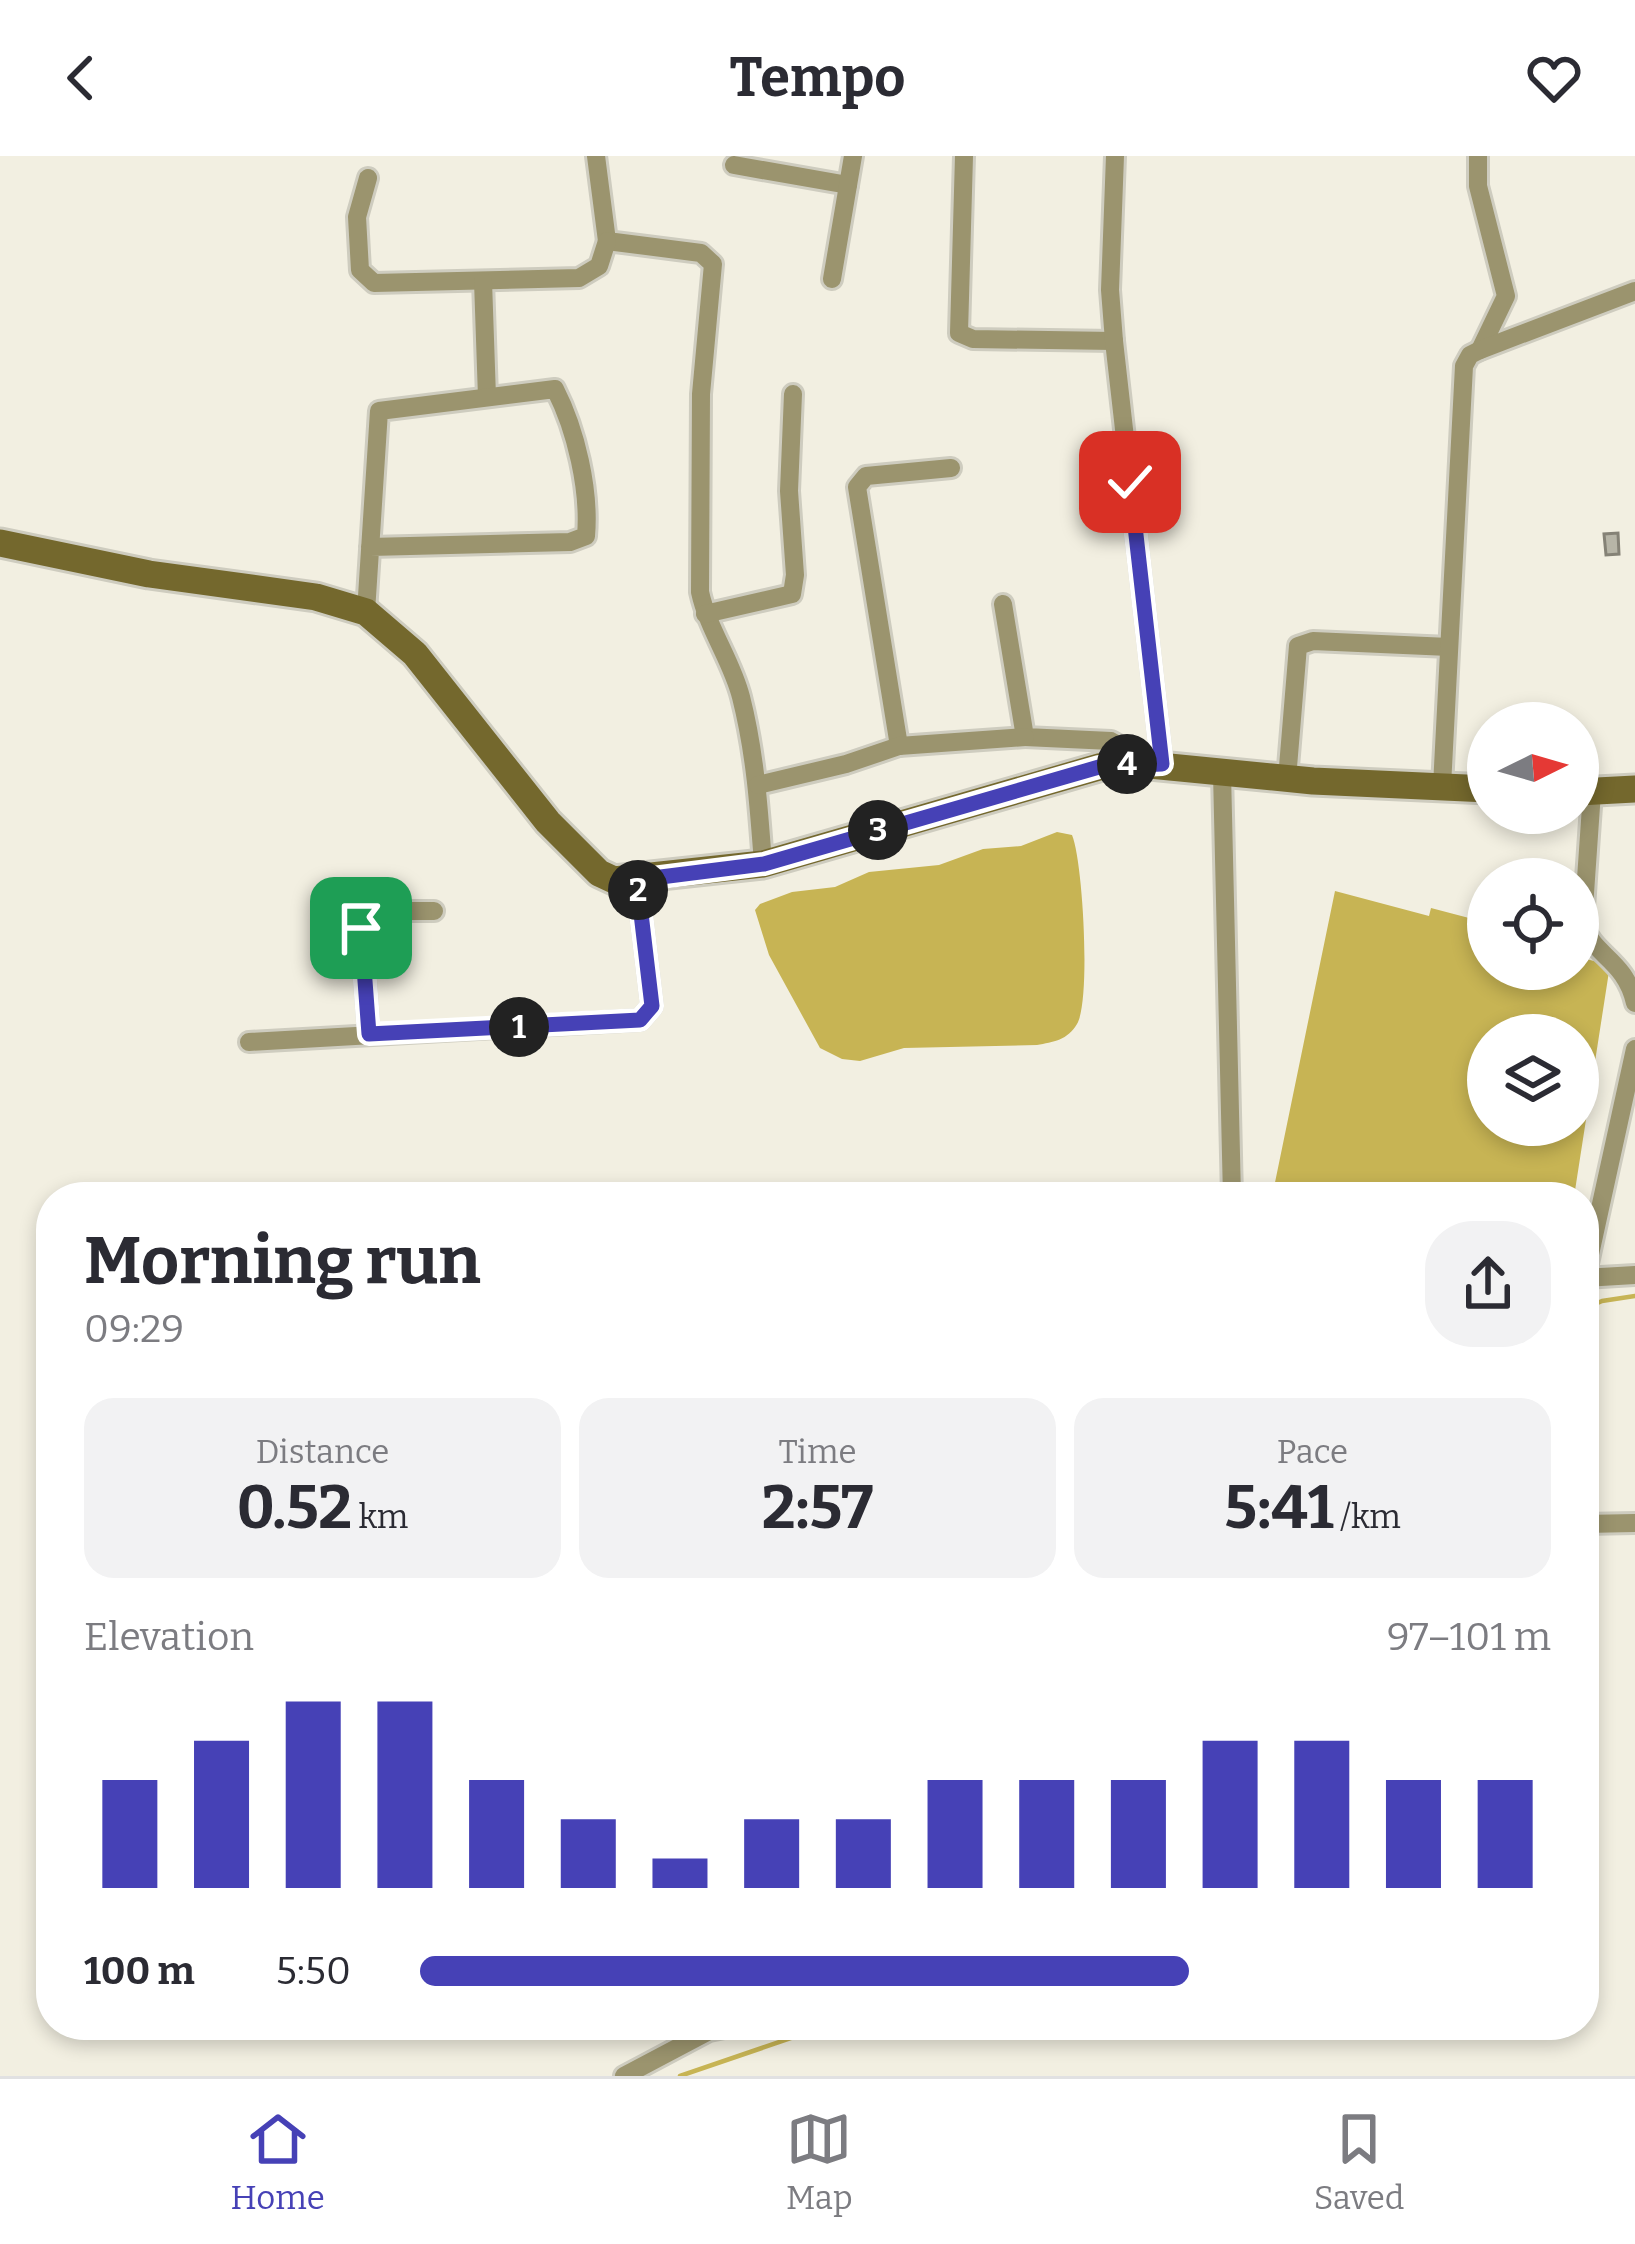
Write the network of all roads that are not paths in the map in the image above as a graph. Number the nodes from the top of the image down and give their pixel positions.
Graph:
1 (596, 156) edge
2 (853, 156) edge
3 (964, 156) edge
4 (1115, 156) edge
5 (1478, 156) edge
6 (734, 165) dead end
7 (368, 178) dead end
8 (848, 185) junction
9 (607, 241) junction
10 (832, 279) dead end
11 (483, 281) junction
12 (1635, 291) edge
13 (1114, 341) junction
14 (1480, 350) junction
15 (793, 394) dead end
16 (487, 397) junction
17 (951, 468) dead end
18 (0, 543) edge
19 (370, 547) junction
20 (1003, 604) dead end
21 (366, 612) junction
22 (705, 614) junction
23 (1449, 647) junction
24 (1025, 737) junction
25 (898, 746) junction
26 (1129, 763) junction
27 (1162, 764) junction
28 (1222, 773) junction
29 (1287, 779) junction
30 (758, 785) junction
31 (1442, 786) junction
32 (1635, 787) edge
33 (1467, 788) edge
34 (1599, 791) edge
35 (1585, 834) edge
36 (764, 864) junction
37 (637, 880) junction
38 (434, 910) dead end
39 (1635, 1003) edge
40 (369, 1034) junction
41 (249, 1042) dead end
42 (1635, 1049) edge
43 (1232, 1182) edge
44 (1599, 1214) edge
45 (1635, 1275) edge
46 (1599, 1277) edge
47 (1635, 1523) edge
48 (1599, 1524) edge
49 (692, 2040) edge
50 (624, 2076) edge

1 - 9 street
2 - 8 street
3 - 13 street
4 - 13 street
5 - 14 street
6 - 8 street
7 - 11 street
8 - 10 street
9 - 11 street
9 - 22 street
11 - 16 street
12 - 14 street
13 - 27 street
14 - 23 street
15 - 22 street
16 - 19 street
16 - 19 street
17 - 25 street
18 - 21 main road
19 - 21 street
20 - 24 street
21 - 37 main road
22 - 30 street
23 - 29 street
23 - 31 street
24 - 25 street
24 - 26 street
25 - 30 street
26 - 27 main road
26 - 36 main road
27 - 28 main road
28 - 29 main road
28 - 43 street
29 - 31 main road
30 - 36 street
31 - 33 main road
32 - 34 main road
35 - 39 street
36 - 37 main road
37 - 40 street
38 - 40 street
40 - 41 street
42 - 44 street
45 - 46 street
47 - 48 street
49 - 50 street

